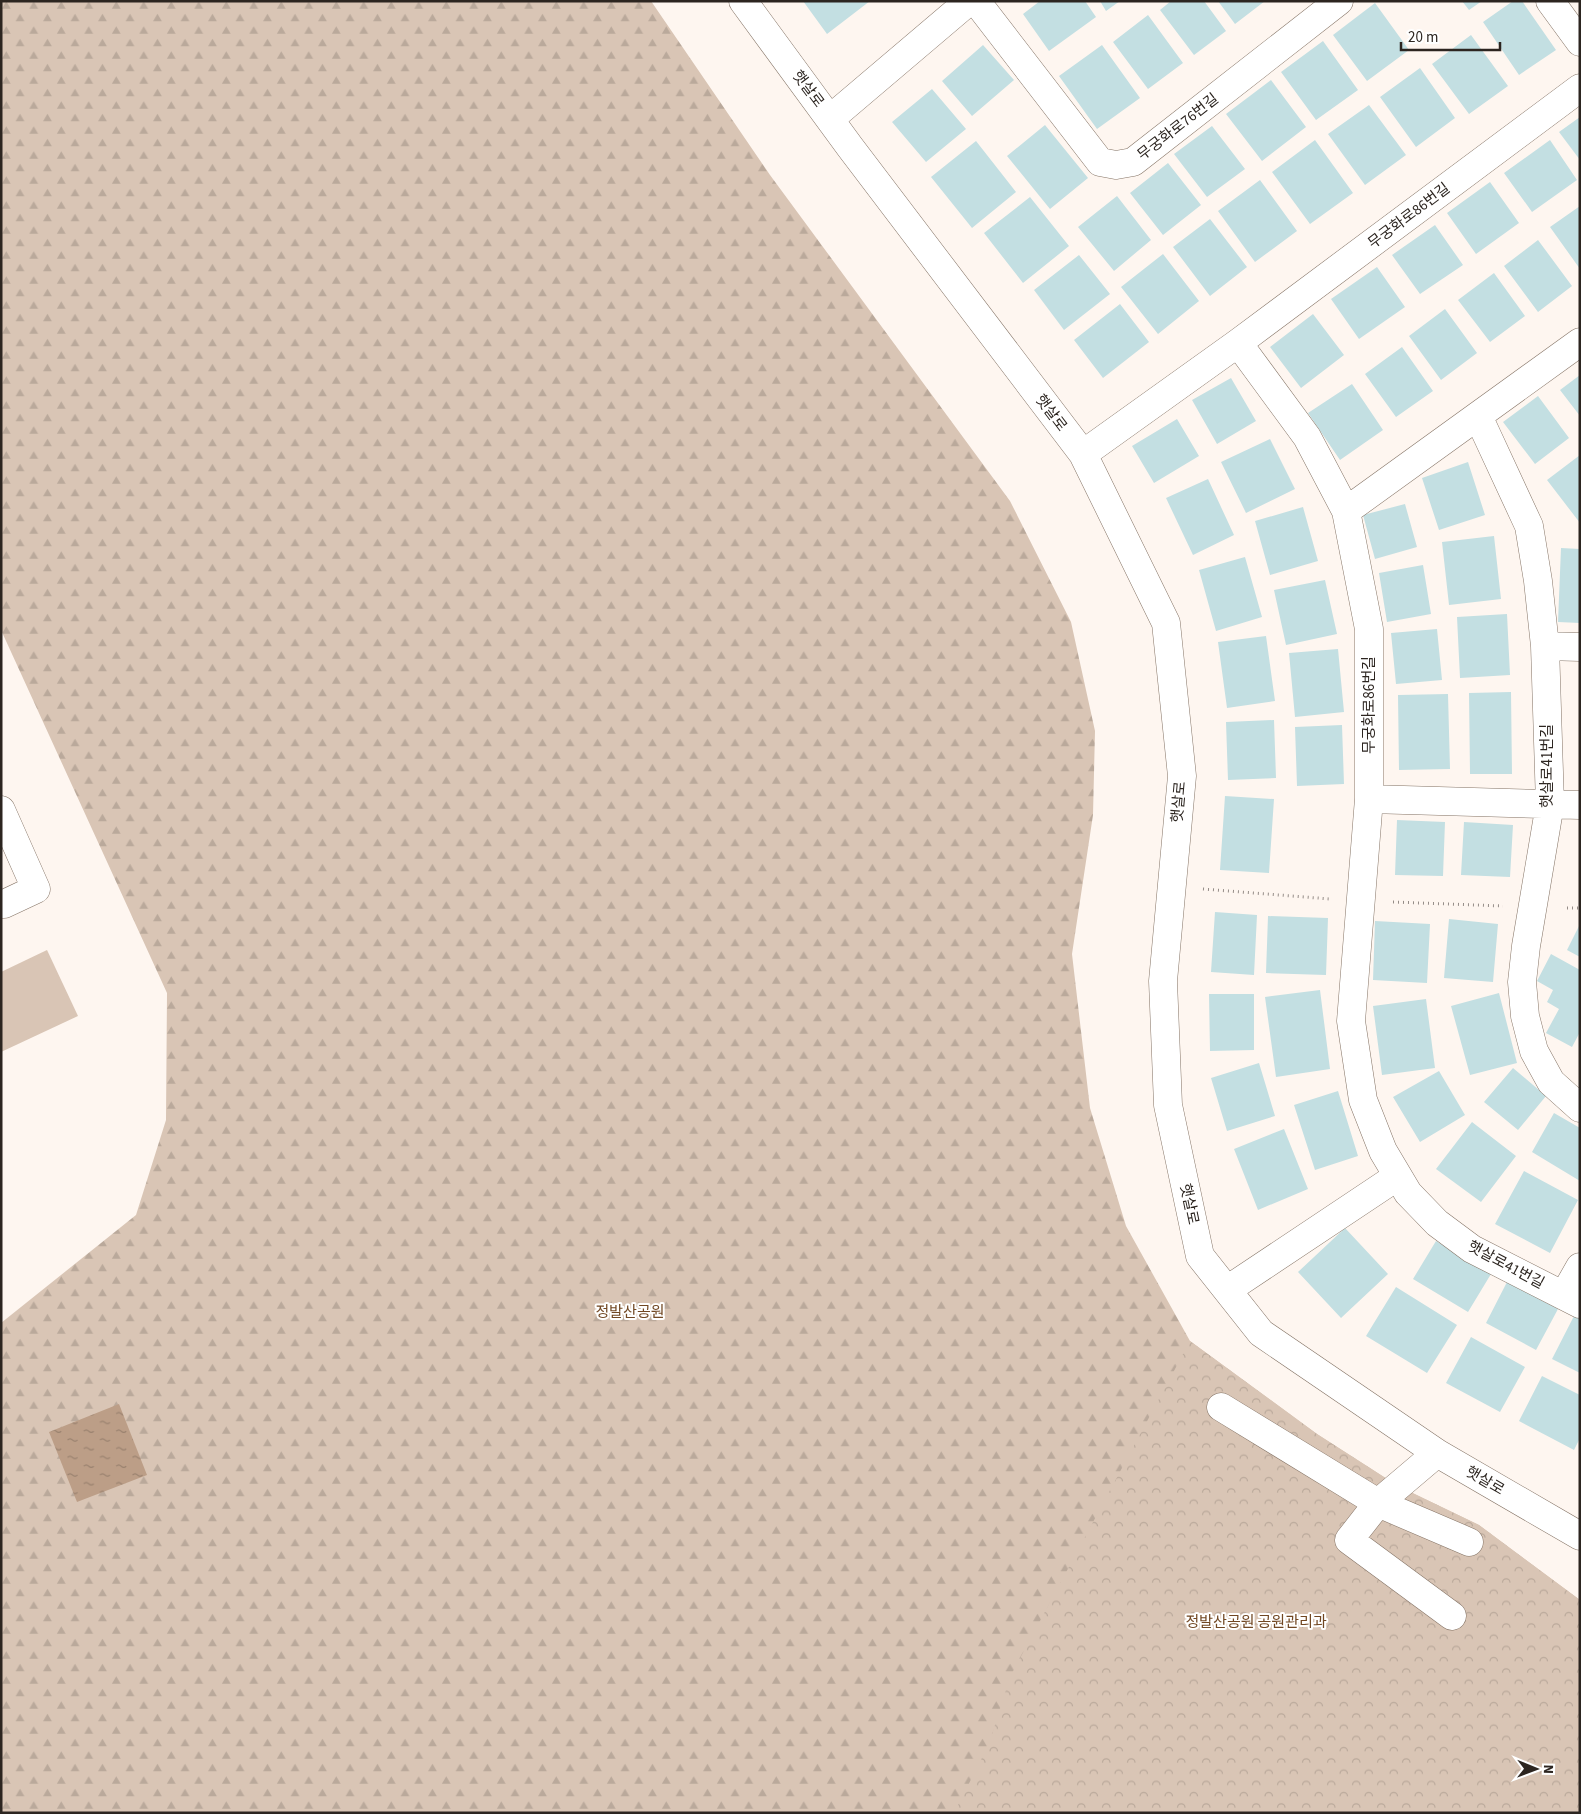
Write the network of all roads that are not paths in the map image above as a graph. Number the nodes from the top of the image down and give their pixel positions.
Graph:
1 (743, 1) edge
2 (969, 1) edge
3 (976, 1) edge
4 (1339, 1) edge
5 (1550, 1) edge
6 (1580, 42) edge
7 (1580, 88) edge
8 (830, 118) junction
9 (1580, 342) edge
10 (1238, 343) junction
11 (1478, 416) junction
12 (1082, 454) junction
13 (1346, 512) junction
14 (1545, 646) junction
15 (1580, 646) edge
16 (1369, 799) junction
17 (1550, 804) junction
18 (1580, 805) edge
19 (1, 810) edge
20 (1360, 901) joint
21 (4, 904) dead end
22 (1580, 1108) edge
23 (1398, 1176) junction
24 (1580, 1267) edge
25 (1227, 1290) junction
26 (1572, 1300) edge
27 (1221, 1407) dead end
28 (1437, 1453) junction
29 (1378, 1503) junction
30 (1580, 1536) edge
31 (1469, 1542) dead end
32 (1452, 1616) dead end

1 - 8 street, 햇살로
2 - 8 street
3 - 4 street, 무궁화로76번길
5 - 6 street
7 - 10 street, 무궁화로86번길
8 - 12 street, 햇살로
9 - 11 street
10 - 12 street, 무궁화로86번길
10 - 13 street, 무궁화로86번길
11 - 13 street
11 - 14 street, 햇살로41번길
12 - 25 street, 햇살로
13 - 16 street, 무궁화로86번길
14 - 15 street
14 - 17 street, 햇살로41번길
16 - 17 street
16 - 20 street, 무궁화로86번길
17 - 18 street
17 - 22 street, 햇살로41번길
19 - 21 street
20 - 23 street, 햇살로41번길
23 - 25 street
23 - 26 street, 햇살로41번길
24 - 26 street, 햇살로41번길
25 - 28 street, 햇살로
27 - 29 street
28 - 29 street
28 - 30 street, 햇살로
29 - 31 street
29 - 32 street

